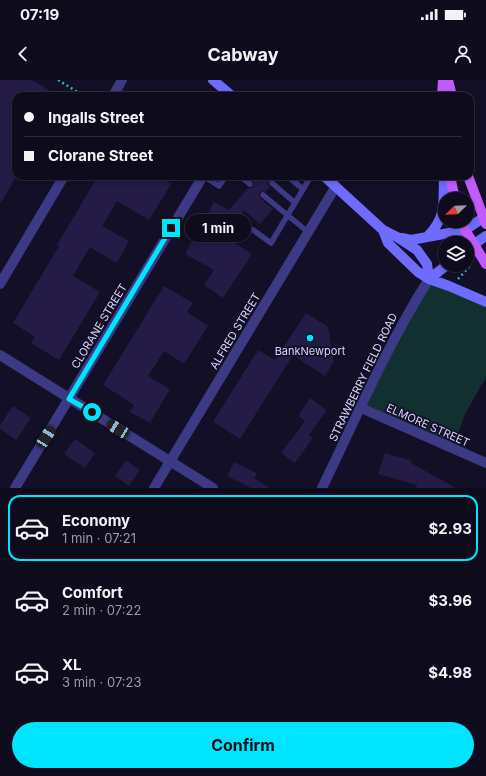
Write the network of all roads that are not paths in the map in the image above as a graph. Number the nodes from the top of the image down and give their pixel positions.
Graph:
1 (122, 80) edge
2 (213, 80) edge
3 (443, 80) edge
4 (448, 80) edge
5 (115, 92) edge
6 (227, 92) edge
7 (442, 92) edge
8 (451, 92) edge
9 (62, 180) edge
10 (201, 180) edge
11 (209, 180) edge
12 (223, 180) edge
13 (245, 180) edge
14 (292, 180) edge
15 (308, 180) edge
16 (329, 180) edge
17 (444, 180) edge
18 (451, 180) edge
19 (469, 180) edge
20 (272, 183) dead end
21 (250, 184) dead end
22 (336, 186) junction
23 (303, 189) junction
24 (453, 192) edge
25 (263, 195) dead end
26 (295, 203) junction
27 (288, 216) junction
28 (485, 222) edge
29 (474, 224) edge
30 (456, 228) edge
31 (253, 230) dead end
32 (383, 230) junction
33 (308, 232) junction
34 (397, 236) junction
35 (486, 236) edge
36 (427, 237) junction
37 (474, 244) edge
38 (474, 251) edge
39 (486, 264) edge
40 (438, 272) edge
41 (429, 279) junction
42 (0, 284) edge
43 (486, 302) edge
44 (0, 355) edge
45 (69, 399) junction
46 (361, 408) junction
47 (170, 462) junction
48 (486, 463) edge
49 (15, 488) edge
50 (154, 488) edge
51 (213, 488) edge
52 (322, 488) edge

1 - 5 street
2 - 6 main road
3 - 7 main road
4 - 8 main road
9 - 42 street
10 - 45 street, CLORANE STREET
11 - 12 lane
13 - 21 lane
14 - 23 lane
15 - 23 lane
16 - 22 main road
17 - 36 main road
18 - 24 main road
19 - 28 main road
20 - 26 lane
22 - 32 main road
22 - 33 street, ALFRED STREET
23 - 26 lane
25 - 27 lane
26 - 27 lane
27 - 31 lane
27 - 33 lane
28 - 29 main road
30 - 36 main road
32 - 34 main road
32 - 41 main road
33 - 47 street, ALFRED STREET
34 - 36 main road
34 - 41 main road
35 - 37 main road
38 - 39 main road
40 - 41 main road
41 - 43 main road
41 - 46 street, STRAWBERRY FIELD ROAD
44 - 45 street
45 - 47 street
45 - 49 street, CLORANE STREET
46 - 48 street, ELMORE STREET
46 - 52 street, STRAWBERRY FIELD ROAD
47 - 50 street, ALFRED STREET
47 - 51 street

